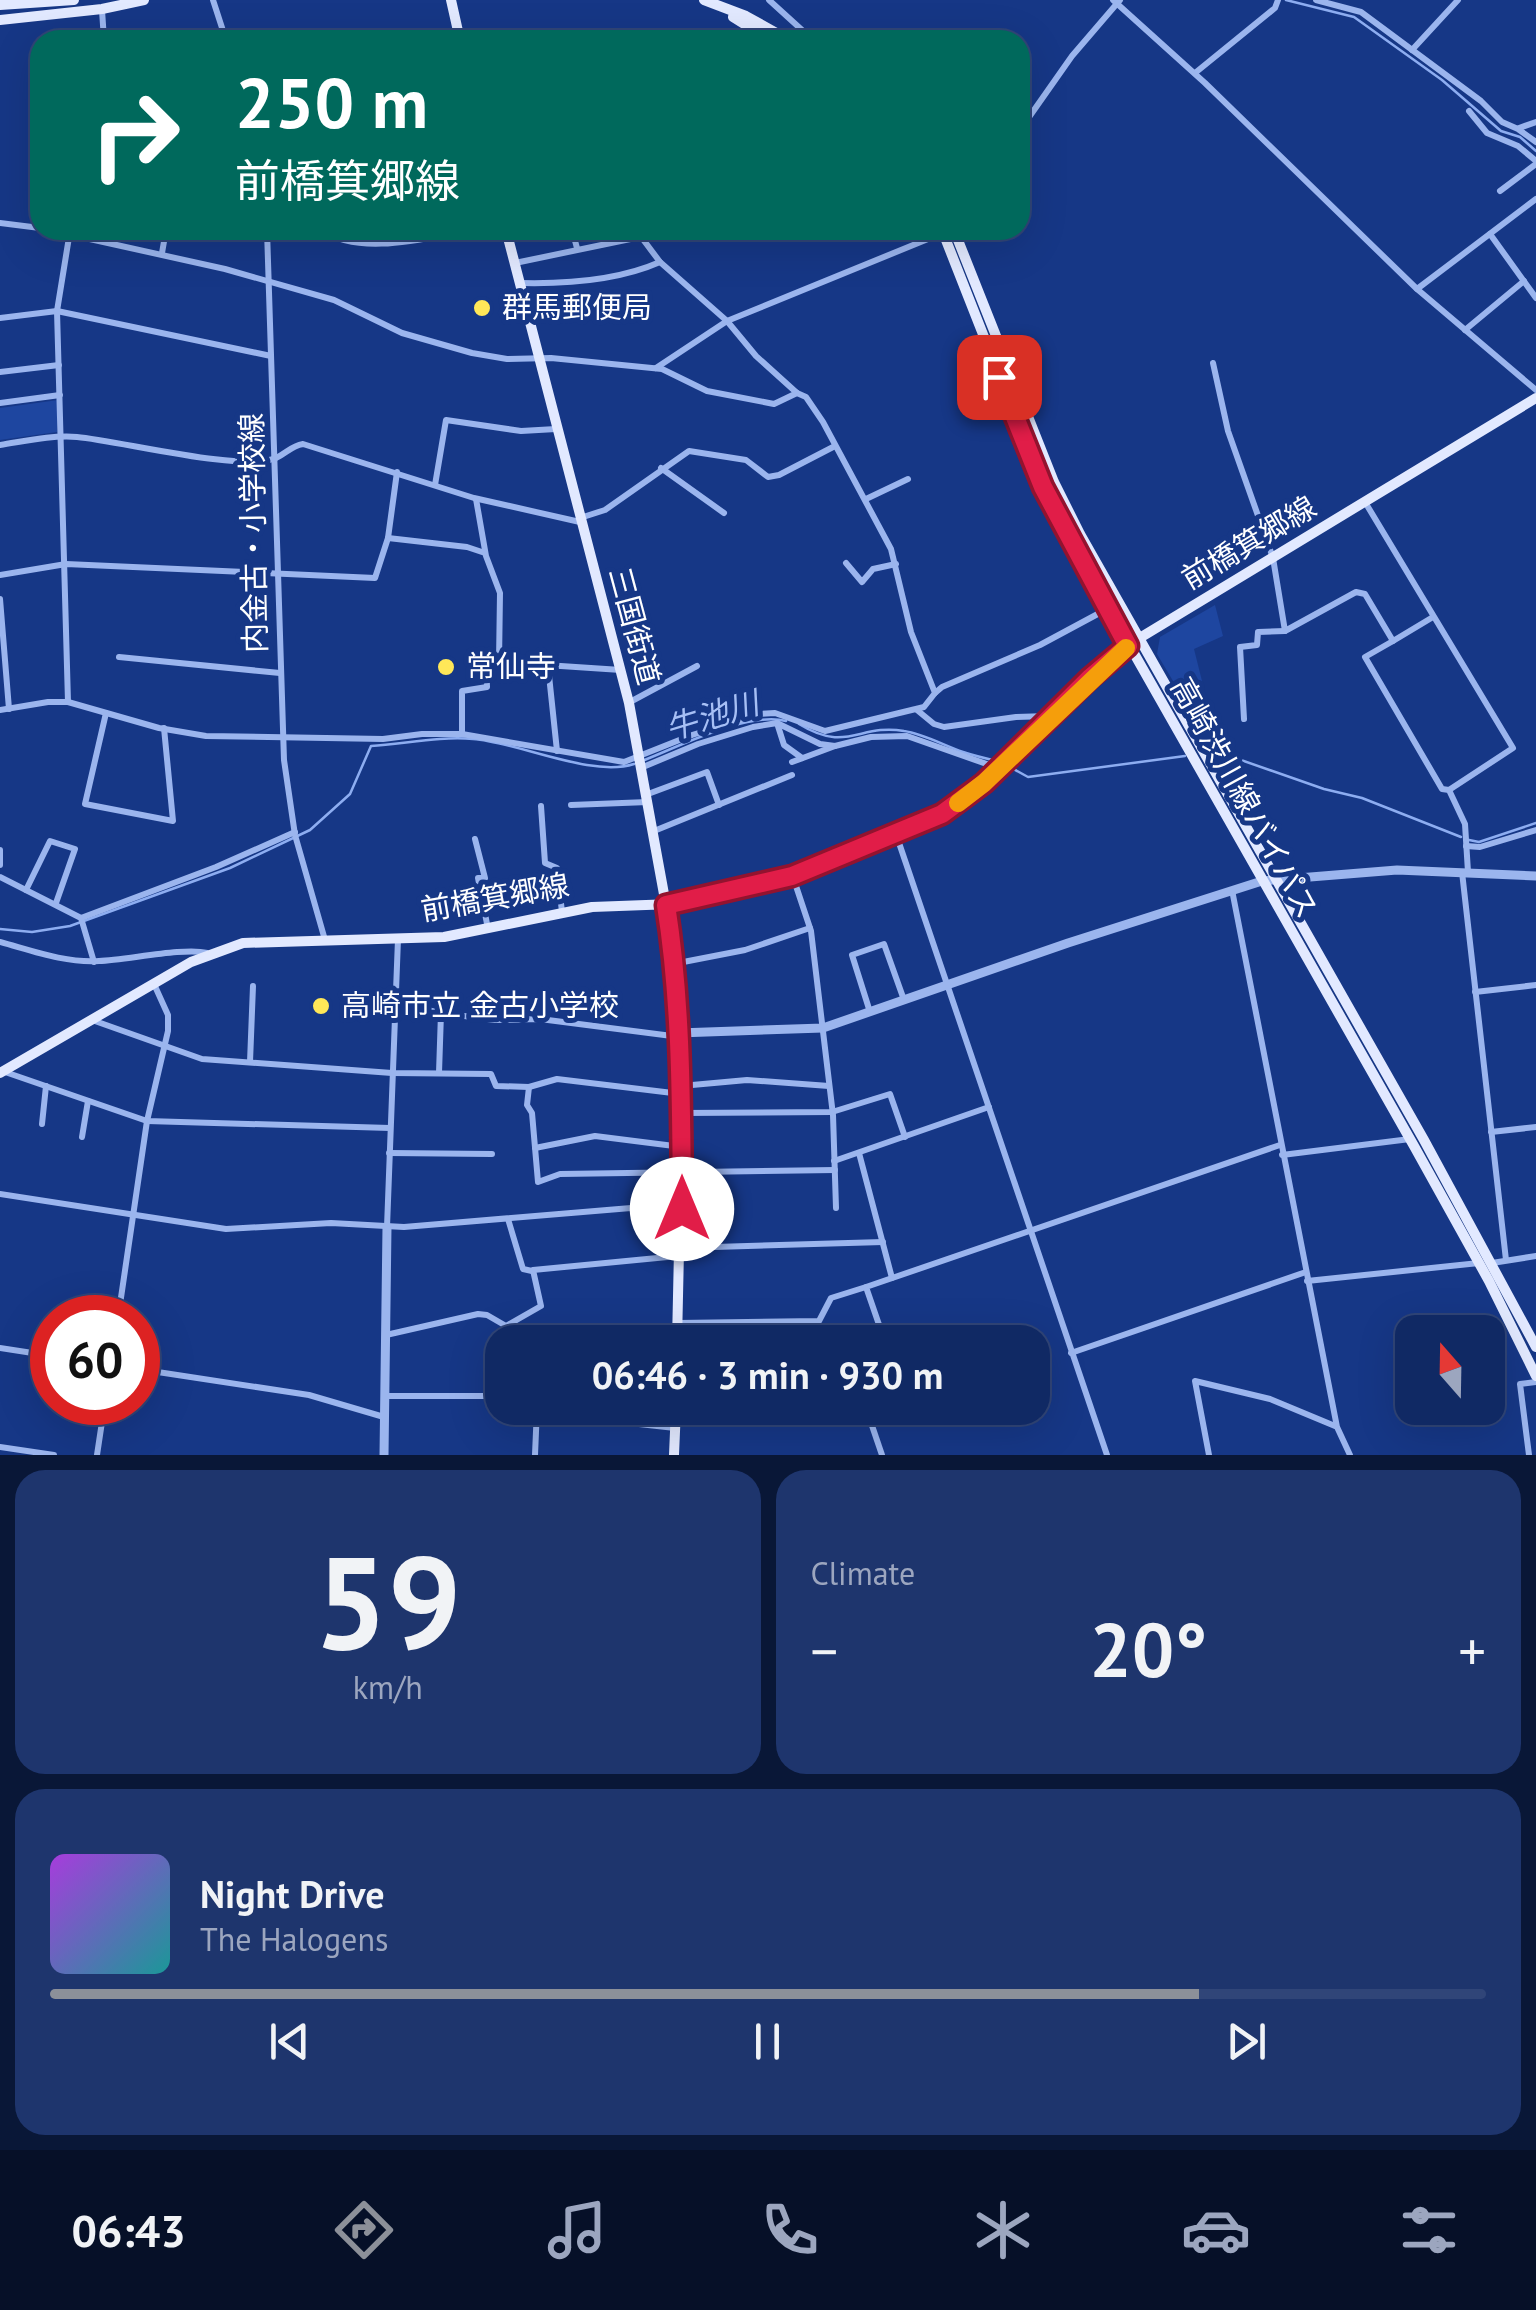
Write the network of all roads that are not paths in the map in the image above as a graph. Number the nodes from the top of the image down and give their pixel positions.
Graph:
1 (74, 0) edge
2 (138, 0) edge
3 (213, 0) edge
4 (451, 0) edge
5 (704, 0) edge
6 (769, 0) edge
7 (1278, 0) edge
8 (1316, 0) edge
9 (1458, 0) edge
10 (57, 1) edge
11 (1117, 1) edge
12 (0, 5) edge
13 (102, 9) junction
14 (0, 20) edge
15 (103, 30) edge
16 (223, 30) edge
17 (458, 30) edge
18 (754, 30) edge
19 (773, 30) edge
20 (802, 30) edge
21 (1412, 50) junction
22 (1194, 74) junction
23 (1469, 111) dead end
24 (1030, 116) edge
25 (1536, 122) edge
26 (1518, 128) junction
27 (1536, 142) edge
28 (1536, 163) edge
29 (1500, 191) dead end
30 (1536, 199) edge
31 (0, 223) edge
32 (30, 227) edge
33 (1490, 234) junction
34 (69, 240) edge
35 (107, 240) edge
36 (164, 240) edge
37 (266, 240) edge
38 (350, 240) edge
39 (408, 240) edge
40 (509, 240) edge
41 (575, 240) edge
42 (610, 240) edge
43 (643, 240) edge
44 (925, 240) edge
45 (950, 240) edge
46 (951, 240) edge
47 (577, 248) junction
48 (162, 252) junction
49 (660, 262) junction
50 (515, 263) junction
51 (1524, 281) junction
52 (268, 282) junction
53 (520, 283) junction
54 (1417, 289) junction
55 (1536, 298) edge
56 (57, 311) junction
57 (0, 318) edge
58 (727, 322) junction
59 (1465, 330) junction
60 (271, 356) junction
61 (541, 359) junction
62 (1213, 363) dead end
63 (59, 365) junction
64 (656, 368) junction
65 (0, 372) edge
66 (1536, 390) edge
67 (796, 394) junction
68 (60, 395) junction
69 (1536, 398) edge
70 (0, 403) edge
71 (556, 429) junction
72 (62, 436) junction
73 (0, 445) edge
74 (835, 446) junction
75 (276, 458) junction
76 (661, 468) junction
77 (397, 472) junction
78 (908, 479) dead end
79 (435, 485) junction
80 (476, 499) junction
81 (866, 499) junction
82 (1365, 502) junction
83 (724, 513) dead end
84 (579, 520) junction
85 (388, 538) junction
86 (485, 553) junction
87 (1273, 558) junction
88 (846, 563) dead end
89 (66, 564) junction
90 (896, 564) junction
91 (276, 574) junction
92 (0, 575) edge
93 (0, 598) edge
94 (1107, 610) junction
95 (1434, 617) junction
96 (1285, 631) junction
97 (1138, 638) junction
98 (1393, 642) junction
99 (1128, 646) junction
100 (119, 657) dead end
101 (500, 662) junction
102 (548, 666) junction
103 (698, 666) dead end
104 (620, 670) junction
105 (280, 673) junction
106 (934, 693) junction
107 (68, 702) junction
108 (629, 703) junction
109 (4, 709) edge
110 (916, 709) junction
111 (106, 713) junction
112 (1052, 716) junction
113 (1244, 720) dead end
114 (776, 723) junction
115 (848, 727) junction
116 (164, 728) junction
117 (462, 734) junction
118 (284, 739) junction
119 (852, 742) junction
120 (836, 746) junction
121 (556, 751) junction
122 (803, 759) junction
123 (641, 761) junction
124 (792, 762) dead end
125 (1003, 765) junction
126 (792, 775) dead end
127 (1449, 790) junction
128 (648, 798) junction
129 (571, 804) dead end
130 (719, 805) junction
131 (541, 806) dead end
132 (1536, 830) edge
133 (654, 832) junction
134 (896, 834) junction
135 (296, 836) junction
136 (475, 840) dead end
137 (1466, 841) junction
138 (0, 850) edge
139 (0, 865) edge
140 (1465, 872) junction
141 (792, 876) junction
142 (1536, 876) edge
143 (0, 877) edge
144 (1262, 881) junction
145 (1276, 881) junction
146 (1232, 889) junction
147 (26, 890) junction
148 (56, 903) junction
149 (666, 905) junction
150 (562, 912) junction
151 (82, 921) junction
152 (810, 928) junction
153 (488, 929) junction
154 (398, 939) junction
155 (325, 940) junction
156 (0, 942) edge
157 (208, 954) junction
158 (94, 962) junction
159 (673, 964) junction
160 (154, 983) junction
161 (948, 985) junction
162 (1536, 985) edge
163 (253, 986) dead end
164 (1475, 992) junction
165 (904, 1000) junction
166 (394, 1003) junction
167 (870, 1012) junction
168 (440, 1014) junction
169 (91, 1020) junction
170 (824, 1028) junction
171 (678, 1032) junction
172 (164, 1046) junction
173 (250, 1062) junction
174 (1, 1071) edge
175 (392, 1072) junction
176 (439, 1073) junction
177 (46, 1086) junction
178 (830, 1086) junction
179 (529, 1087) junction
180 (681, 1090) junction
181 (88, 1101) junction
182 (990, 1107) junction
183 (832, 1112) junction
184 (682, 1113) junction
185 (148, 1121) junction
186 (42, 1124) dead end
187 (1536, 1127) edge
188 (390, 1128) junction
189 (1491, 1132) junction
190 (82, 1136) dead end
191 (905, 1138) junction
192 (1410, 1139) junction
193 (1280, 1145) junction
194 (682, 1147) junction
195 (535, 1148) junction
196 (859, 1153) junction
197 (389, 1154) junction
198 (492, 1154) dead end
199 (1282, 1155) junction
200 (834, 1161) junction
201 (835, 1170) junction
202 (682, 1174) junction
203 (0, 1194) edge
204 (836, 1208) dead end
205 (682, 1209) junction
206 (134, 1214) junction
207 (508, 1219) junction
208 (387, 1227) junction
209 (1030, 1231) junction
210 (884, 1242) junction
211 (681, 1252) junction
212 (1536, 1256) edge
213 (1506, 1260) junction
214 (1478, 1263) junction
215 (1492, 1263) junction
216 (532, 1271) junction
217 (1307, 1277) junction
218 (892, 1278) junction
219 (866, 1287) junction
220 (122, 1295) edge
221 (678, 1323) joint
222 (504, 1325) edge
223 (508, 1325) edge
224 (879, 1325) edge
225 (386, 1335) junction
226 (1536, 1347) edge
227 (0, 1348) edge
228 (30, 1353) edge
229 (1071, 1353) junction
230 (160, 1372) edge
231 (1536, 1379) edge
232 (386, 1396) junction
233 (485, 1396) edge
234 (386, 1417) junction
235 (102, 1425) edge
236 (536, 1425) edge
237 (648, 1425) edge
238 (675, 1425) edge
239 (872, 1425) edge
240 (1337, 1427) junction
241 (675, 1428) junction
242 (0, 1446) edge
243 (54, 1455) edge
244 (97, 1455) edge
245 (384, 1455) edge
246 (535, 1455) edge
247 (674, 1455) edge
248 (882, 1455) edge
249 (1107, 1455) edge
250 (1209, 1455) edge
251 (1350, 1455) edge
252 (1529, 1455) edge

1 - 10 main road
2 - 13 main road
3 - 16 street
4 - 17 main road
5 - 18 main road
5 - 19 main road
6 - 20 street
7 - 22 street
8 - 21 street
9 - 21 street
10 - 12 main road
11 - 22 street
11 - 24 street
13 - 14 main road
13 - 15 street
21 - 26 street
22 - 54 street
23 - 28 street
25 - 26 street
26 - 27 street
28 - 29 street
30 - 33 street
31 - 32 street
33 - 51 street
33 - 54 street
34 - 56 street
35 - 48 street
36 - 48 street
37 - 52 street, 内金古・小学校線
38 - 39 street
40 - 50 main road, 三国街道
41 - 47 street
42 - 47 street
43 - 49 street
44 - 58 street
45 - 94 main road, 高崎渋川線バイパス
46 - 97 main road, 高崎渋川線バイパス
47 - 50 street
48 - 52 street
49 - 53 street
49 - 58 street
50 - 53 main road, 三国街道
51 - 55 street
51 - 59 street
52 - 60 street, 内金古・小学校線
52 - 61 street
53 - 61 main road, 三国街道
54 - 59 street
56 - 57 street
56 - 60 street
56 - 63 street
58 - 64 street
58 - 67 street
59 - 66 street
60 - 75 street, 内金古・小学校線
61 - 64 street
61 - 71 main road, 三国街道
62 - 87 street
63 - 65 street
63 - 68 street
64 - 67 street
67 - 74 street
68 - 70 street
68 - 72 street
69 - 82 main road, 前橋箕郷線
71 - 79 street
71 - 84 main road, 三国街道
72 - 73 street
72 - 75 street
72 - 89 street
74 - 76 street
74 - 81 street
75 - 77 street
75 - 91 street, 内金古・小学校線
76 - 83 street
76 - 84 street
77 - 79 street
77 - 85 street
78 - 81 street
79 - 80 street
80 - 84 street
80 - 86 street
81 - 90 street
82 - 87 main road, 前橋箕郷線
82 - 95 street
84 - 104 main road, 三国街道
85 - 86 street
85 - 91 street
86 - 101 street
87 - 96 street
87 - 97 main road, 前橋箕郷線
88 - 90 street
89 - 91 street
89 - 92 street
89 - 107 street
90 - 106 street
91 - 105 street, 内金古・小学校線
93 - 109 street
94 - 99 main road, 高崎渋川線バイパス
94 - 106 street
95 - 98 street
95 - 127 street
96 - 98 street
96 - 113 street
97 - 99 main road, 前橋箕郷線
97 - 145 main road, 高崎渋川線バイパス
98 - 127 street
99 - 112 main road, 前橋箕郷線
99 - 144 main road, 高崎渋川線バイパス
100 - 105 street
101 - 102 street
101 - 117 street
102 - 104 street
102 - 121 street
103 - 108 street
104 - 108 main road, 三国街道
105 - 118 street, 内金古・小学校線
106 - 110 street
107 - 109 street
107 - 111 street
108 - 123 main road, 三国街道
110 - 112 street
110 - 115 street
111 - 116 street
111 - 116 street
112 - 125 main road, 前橋箕郷線
114 - 120 street
114 - 122 street
114 - 123 street
115 - 119 street
115 - 123 street
116 - 118 street
117 - 118 street
117 - 121 street
118 - 135 street, 内金古・小学校線
119 - 120 street
119 - 125 street
120 - 122 street
121 - 123 street
122 - 124 street
123 - 128 main road, 三国街道
125 - 134 main road, 前橋箕郷線
126 - 130 street
127 - 137 street
128 - 129 street
128 - 130 street
128 - 133 main road, 三国街道
130 - 133 street
131 - 150 street
132 - 137 street
133 - 149 main road, 三国街道
134 - 141 main road, 前橋箕郷線
134 - 161 street
135 - 151 street
135 - 155 street, 内金古・小学校線
136 - 153 street
137 - 140 street
138 - 139 street
140 - 142 street
140 - 145 street
140 - 164 street
141 - 149 main road, 前橋箕郷線
141 - 152 street
143 - 147 street
144 - 145 street
144 - 146 street
144 - 192 main road, 高崎渋川線バイパス
145 - 215 main road, 高崎渋川線バイパス
146 - 161 street
146 - 193 street
147 - 148 street
147 - 148 street
148 - 151 street
149 - 150 main road, 前橋箕郷線
149 - 159 main road, 三国街道
150 - 153 main road, 前橋箕郷線
151 - 158 street
152 - 159 street
152 - 170 street
153 - 154 main road, 前橋箕郷線
154 - 155 main road, 前橋箕郷線
154 - 166 street
155 - 157 main road, 前橋箕郷線
156 - 158 street
157 - 158 street
157 - 160 main road, 前橋箕郷線
159 - 171 main road, 三国街道
160 - 169 main road, 前橋箕郷線
160 - 172 street
161 - 165 street
161 - 182 street
162 - 164 street
163 - 173 street
164 - 189 street
165 - 167 street
165 - 167 street
166 - 168 street
166 - 175 street
167 - 170 street
168 - 171 street
168 - 176 street
169 - 172 street
169 - 174 main road, 前橋箕郷線
170 - 171 street
170 - 178 street
171 - 180 main road, 三国街道
172 - 173 street
172 - 185 street
173 - 175 street
174 - 177 street
175 - 176 street
175 - 188 street
176 - 179 street
177 - 181 street
177 - 186 street
178 - 180 street
178 - 183 street
179 - 180 street
179 - 195 street
180 - 184 main road, 三国街道
181 - 185 street
181 - 190 street
182 - 191 street
182 - 209 street
183 - 184 street
183 - 191 street
183 - 200 street
184 - 194 main road, 三国街道
185 - 188 street
185 - 206 street
187 - 189 street
188 - 197 street
189 - 213 street
191 - 196 street
192 - 199 street
192 - 214 main road, 高崎渋川線バイパス
193 - 199 street
193 - 209 street
194 - 195 street
194 - 202 main road, 三国街道
195 - 202 street
196 - 200 street
196 - 210 street
197 - 198 street
197 - 208 street
199 - 217 street
200 - 201 street
201 - 202 street
201 - 204 street
202 - 205 main road, 三国街道
203 - 206 street
205 - 207 street
205 - 211 main road, 三国街道
206 - 208 street
206 - 220 street
207 - 208 street
207 - 216 street
208 - 225 street
209 - 218 street
209 - 229 street
210 - 211 street
210 - 218 street
211 - 216 street
211 - 221 main road, 三国街道
212 - 213 street
213 - 215 street
214 - 217 street
214 - 231 main road, 高崎渋川線バイパス
215 - 226 main road, 高崎渋川線バイパス
216 - 223 street
217 - 229 street
217 - 240 street
218 - 219 street
219 - 221 street
219 - 224 street
222 - 225 street
225 - 232 street
227 - 228 street
229 - 249 street
230 - 234 street
231 - 252 street
232 - 233 street
232 - 234 street
234 - 245 street
235 - 244 street
236 - 246 street
237 - 241 street
238 - 241 main road
239 - 248 street
240 - 250 street
240 - 251 street
241 - 247 main road
242 - 243 street

